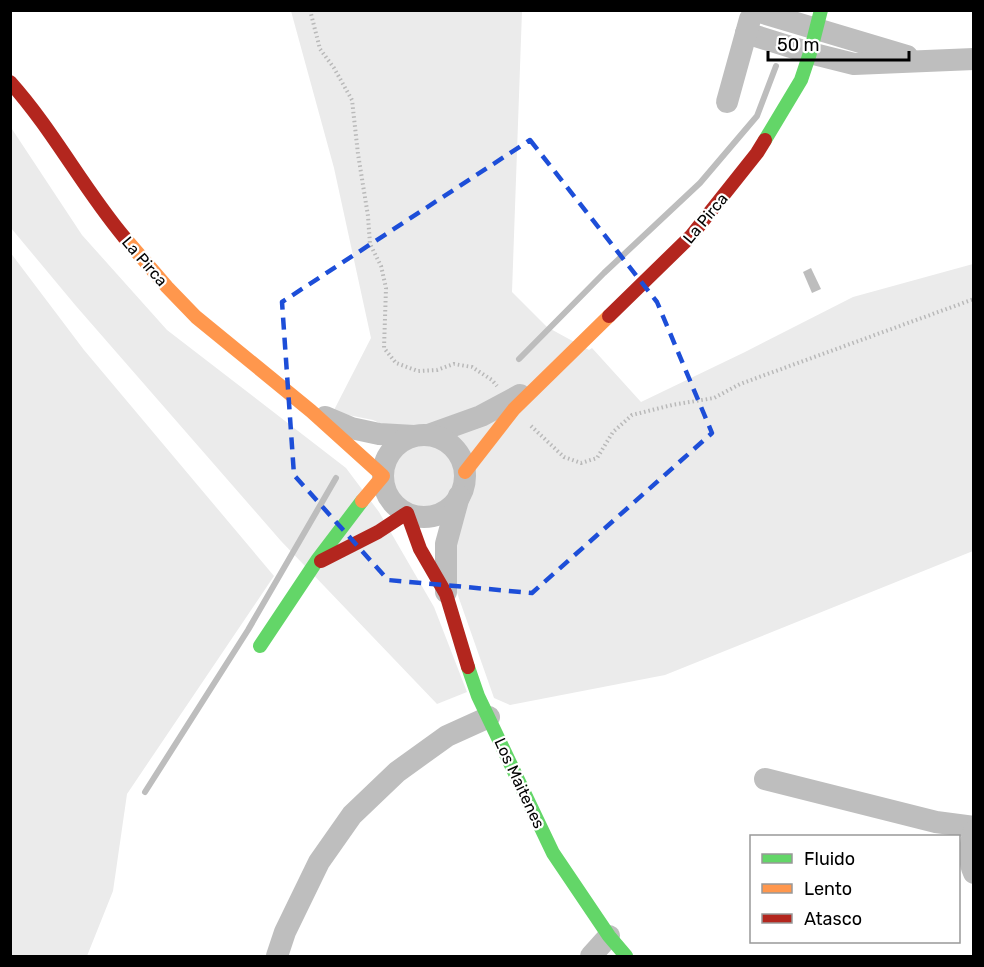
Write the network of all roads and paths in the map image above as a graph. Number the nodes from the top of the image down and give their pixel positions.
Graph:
1 (310, 10) edge
2 (752, 10) edge
3 (818, 20) edge
4 (746, 33) junction
5 (810, 53) junction
6 (974, 58) edge
7 (923, 62) junction
8 (10, 82) edge
9 (727, 102) dead end
10 (974, 299) edge
11 (535, 387) joint
12 (511, 405) junction
13 (311, 411) junction
14 (421, 435) junction
15 (465, 472) junction
16 (383, 476) junction
17 (459, 496) junction
18 (407, 513) junction
19 (314, 564) junction
20 (446, 594) junction
21 (260, 646) dead end
22 (489, 717) junction
23 (765, 779) dead end
24 (974, 829) edge
25 (974, 873) edge
26 (609, 936) junction
27 (277, 957) edge
28 (591, 957) edge
29 (626, 957) edge

1 - 12 path
2 - 3 street
2 - 4 street
3 - 5 street, La Pirca
3 - 7 street
4 - 5 street
4 - 9 street
5 - 7 street
5 - 11 street, La Pirca
6 - 7 street
8 - 13 street, La Pirca
10 - 12 path
11 - 12 street, La Pirca
12 - 14 street, La Pirca
12 - 15 street, La Pirca
13 - 14 street, La Pirca
13 - 16 street, La Pirca
14 - 15 street
14 - 16 street
15 - 17 street
16 - 18 street
16 - 19 street
17 - 18 street
17 - 20 street, Los Maitenes
18 - 19 street
18 - 20 street, Los Maitenes
19 - 21 street
20 - 22 street, Los Maitenes
22 - 26 street, Los Maitenes
22 - 27 street
23 - 24 street
24 - 25 street
26 - 28 street
26 - 29 street, Los Maitenes

